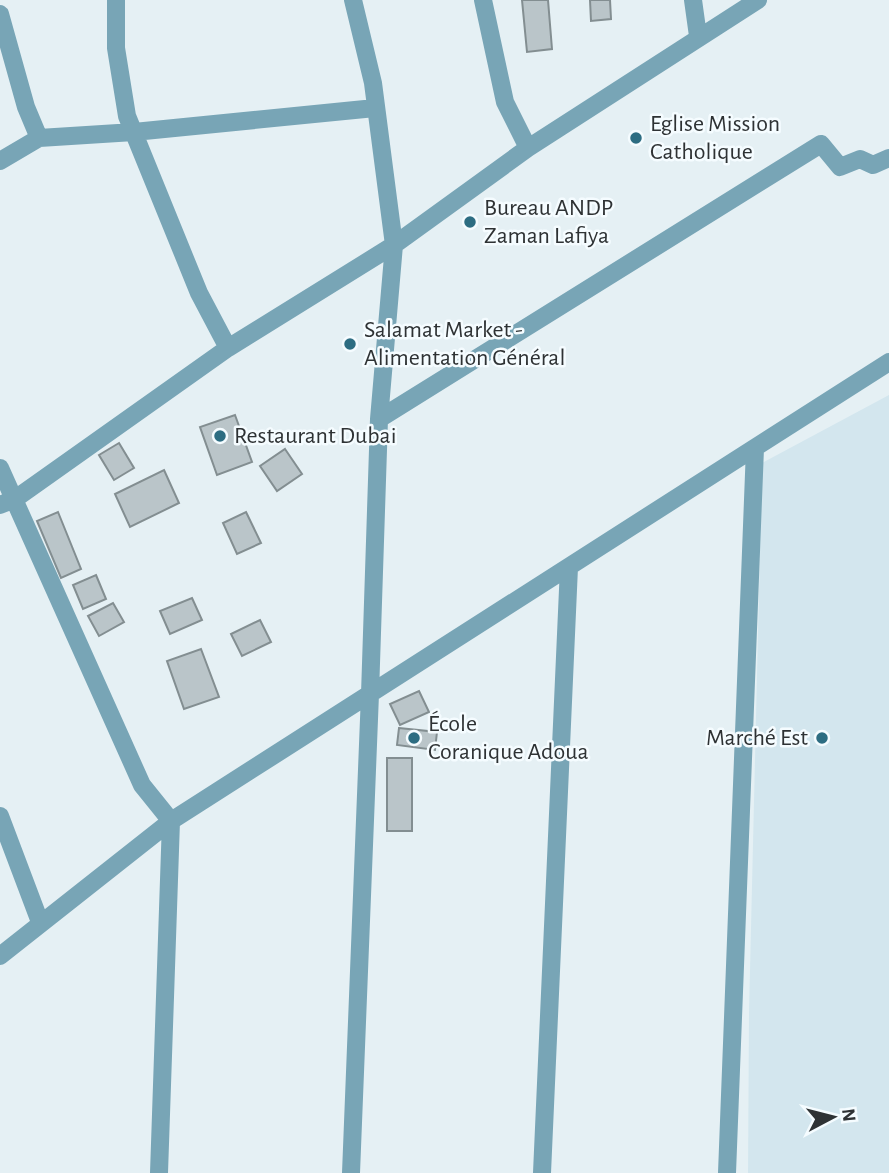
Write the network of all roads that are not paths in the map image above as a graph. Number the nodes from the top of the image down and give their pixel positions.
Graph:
1 (116, 0) edge
2 (353, 0) edge
3 (483, 0) edge
4 (693, 0) edge
5 (758, 0) edge
6 (0, 14) edge
7 (698, 36) junction
8 (375, 108) junction
9 (134, 132) junction
10 (39, 138) junction
11 (528, 148) junction
12 (889, 158) edge
13 (0, 161) edge
14 (394, 245) junction
15 (228, 348) junction
16 (889, 362) edge
17 (379, 419) junction
18 (755, 448) junction
19 (0, 468) edge
20 (7, 502) edge
21 (569, 567) junction
22 (370, 694) junction
23 (0, 816) edge
24 (171, 821) junction
25 (40, 922) junction
26 (0, 956) edge
27 (159, 1173) edge
28 (351, 1173) edge
29 (542, 1173) edge
30 (727, 1173) edge

1 - 9 street
2 - 8 street
3 - 11 street
4 - 7 street
5 - 7 street
6 - 10 street
7 - 11 street
8 - 9 street
8 - 14 street
9 - 10 street
9 - 15 street
10 - 13 street
11 - 14 street
12 - 17 street
14 - 15 street
14 - 17 street
15 - 20 street
16 - 18 street
17 - 22 street
18 - 21 street
18 - 30 street
19 - 20 street
20 - 24 street
21 - 22 street
21 - 29 street
22 - 24 street
22 - 28 street
23 - 25 street
24 - 25 street
24 - 27 street
25 - 26 street

